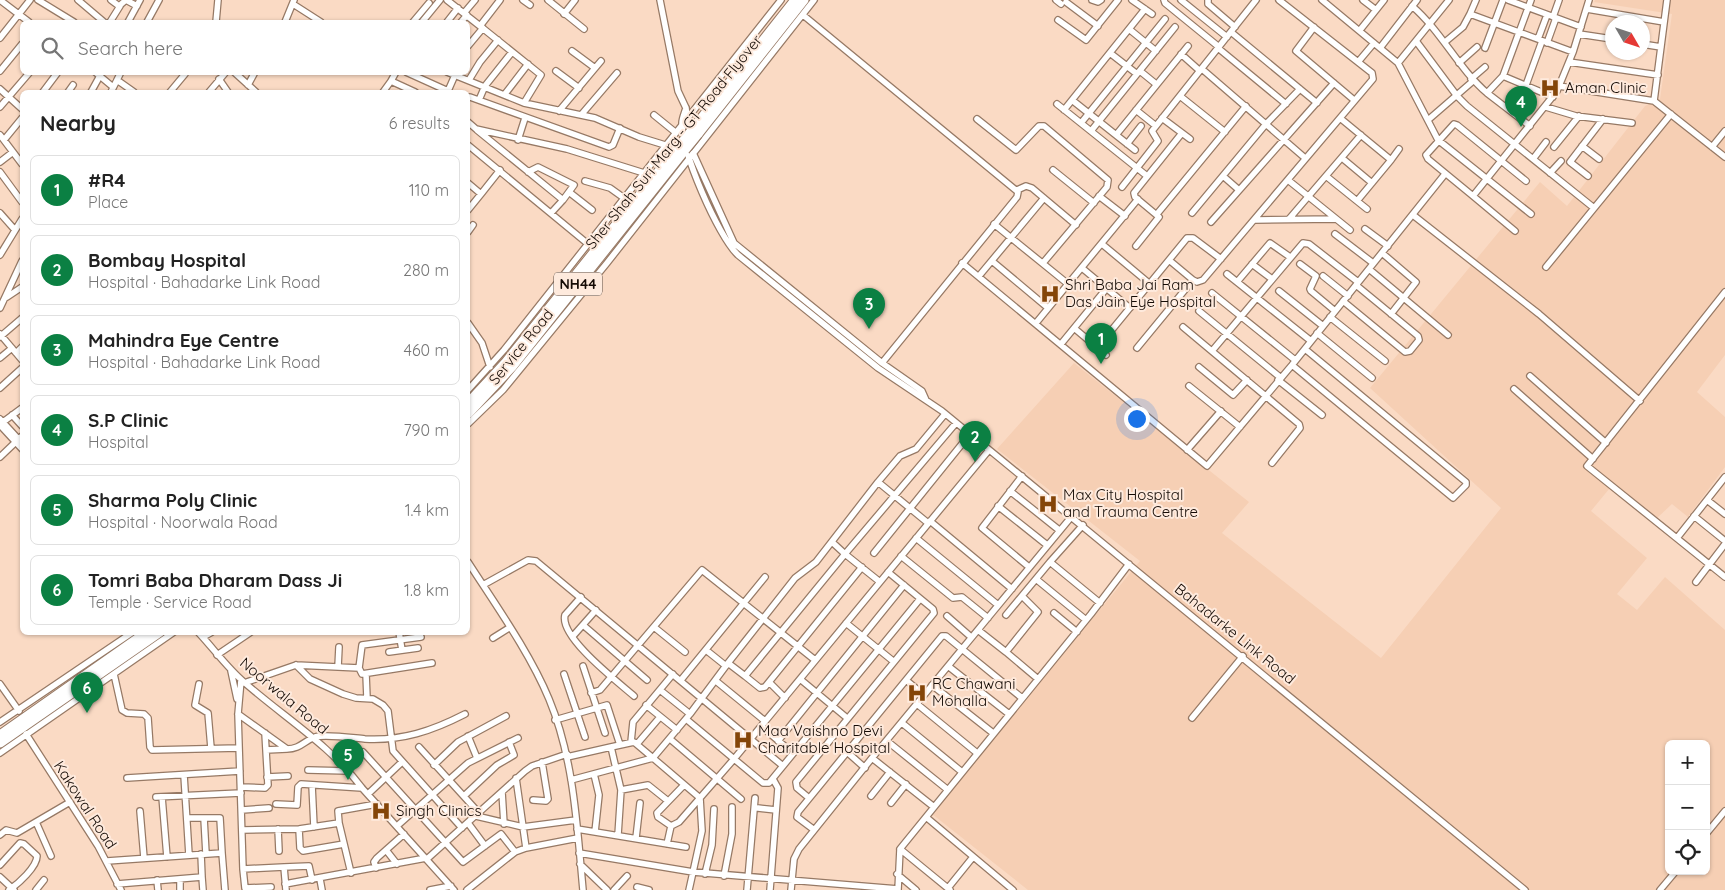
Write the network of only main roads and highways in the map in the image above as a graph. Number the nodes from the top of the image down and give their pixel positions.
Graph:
1 (795, 0) edge
2 (804, 0) edge
3 (695, 132) junction
4 (687, 152) junction
5 (470, 401) edge
6 (470, 412) edge
7 (143, 635) edge
8 (155, 635) edge
9 (98, 671) junction
10 (0, 735) edge
11 (0, 743) edge

1 - 3 highway, Sher Shah Suri Marg - GT Road Flyover / NH44
2 - 3 highway, Sher Shah Suri Marg - GT Road Flyover / NH44
3 - 4 highway, Sher Shah Suri Marg - GT Road Flyover / NH44, bridge
4 - 5 highway, Sher Shah Suri Marg - GT Road Flyover / NH44
4 - 6 highway, Sher Shah Suri Marg - GT Road Flyover / NH44
7 - 9 highway
8 - 9 highway
9 - 10 highway
9 - 11 highway

